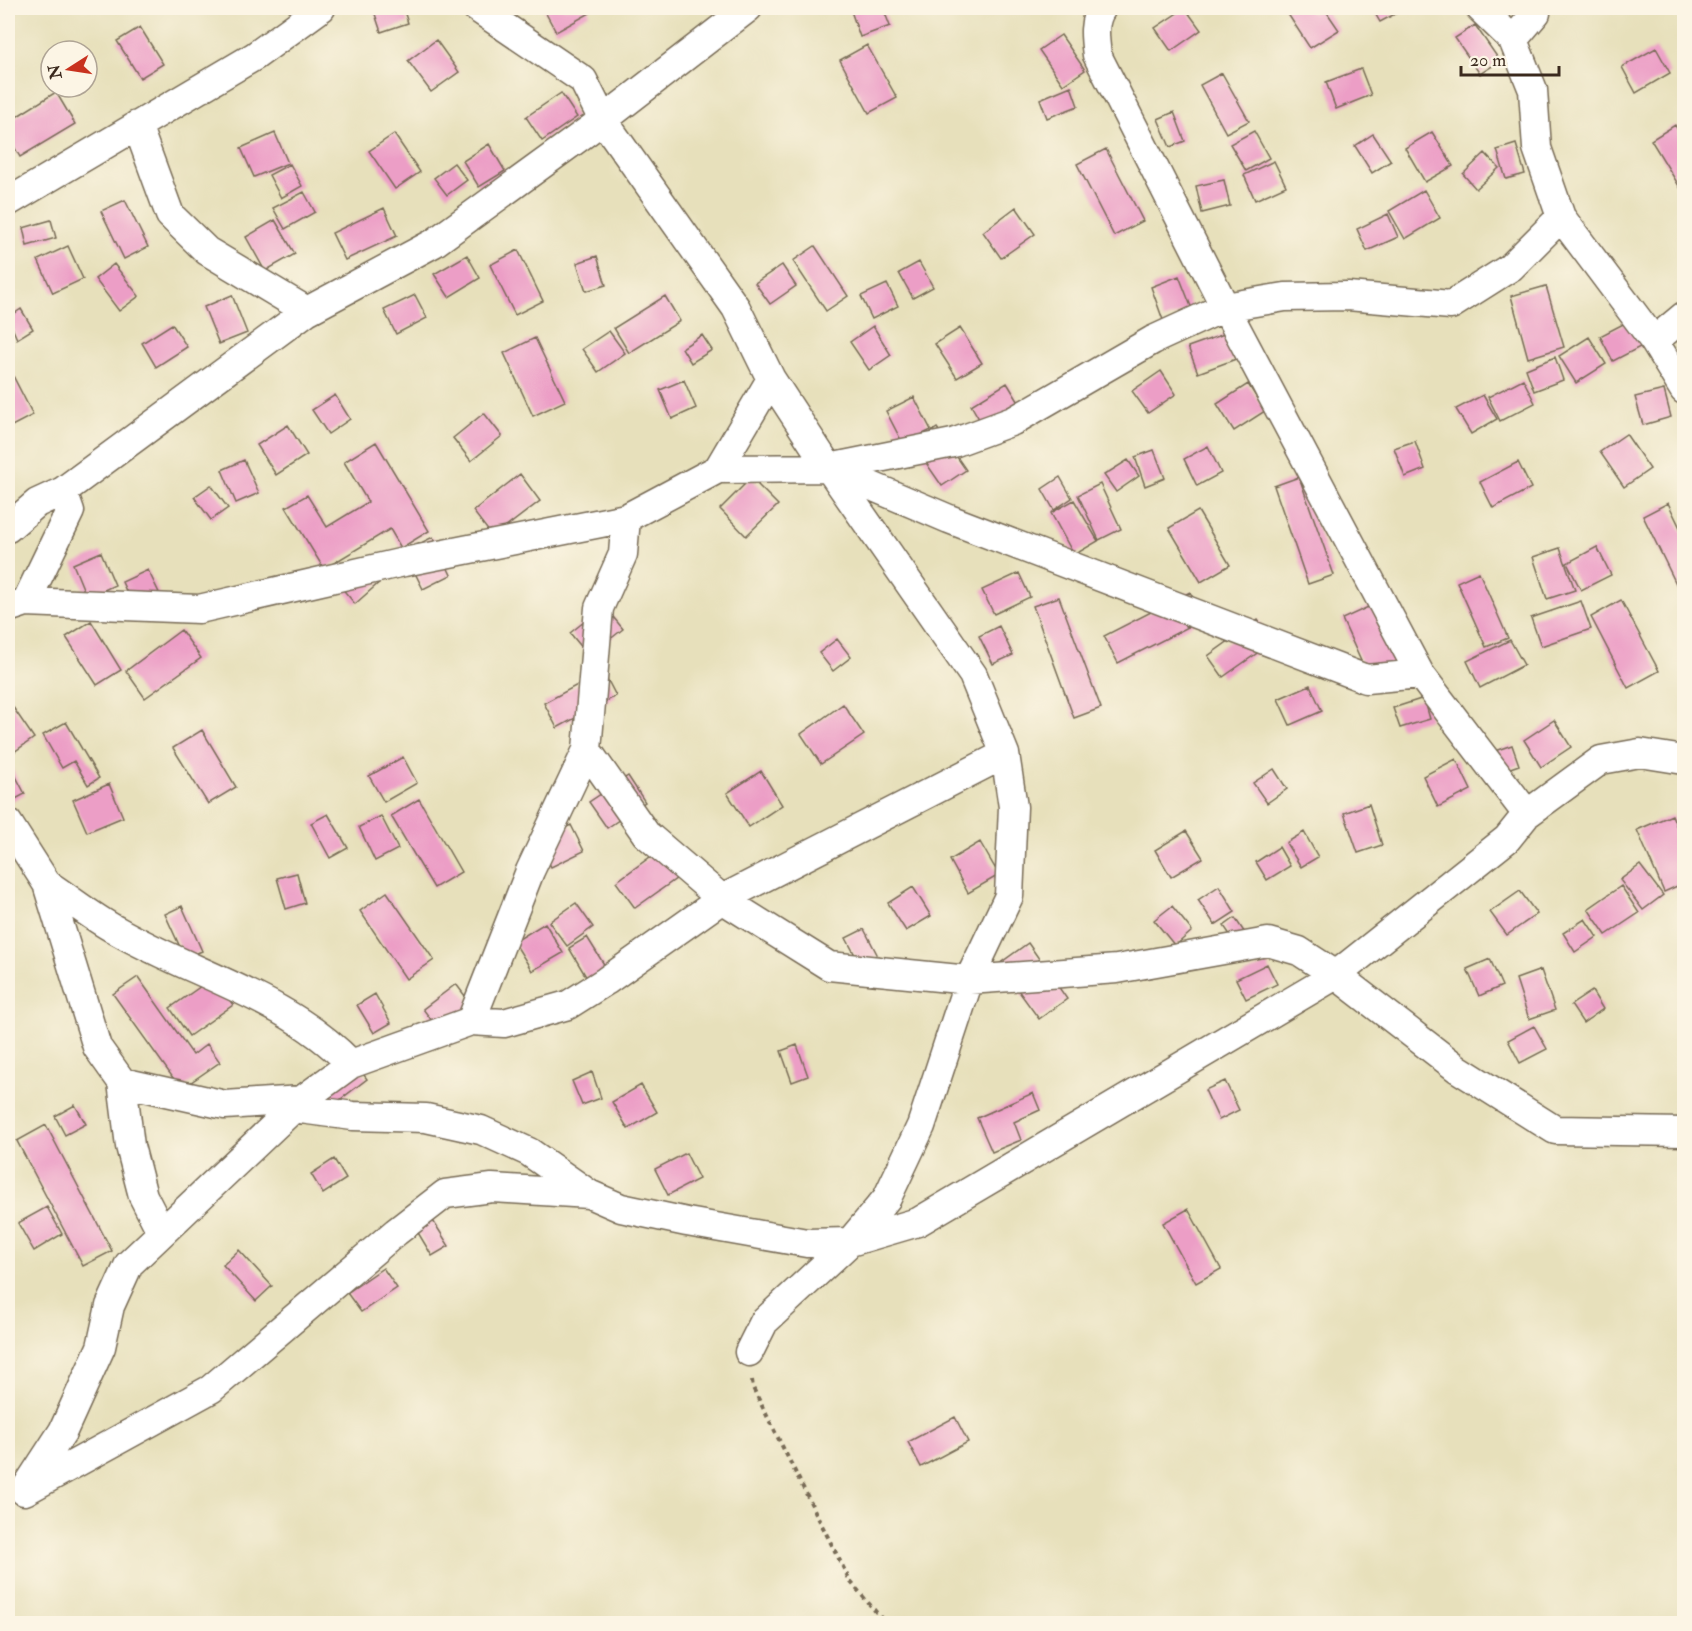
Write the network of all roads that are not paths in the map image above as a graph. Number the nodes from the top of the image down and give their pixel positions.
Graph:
1 (321, 8) edge
2 (477, 8) edge
3 (748, 8) edge
4 (1102, 8) edge
5 (1480, 8) edge
6 (1536, 8) edge
7 (1513, 40) junction
8 (603, 120) junction
9 (137, 126) junction
10 (8, 202) edge
11 (1561, 217) junction
12 (1225, 307) junction
13 (307, 311) junction
14 (1684, 316) edge
15 (1654, 341) junction
16 (771, 379) junction
17 (1684, 390) edge
18 (829, 468) junction
19 (718, 469) junction
20 (63, 491) junction
21 (627, 518) junction
22 (8, 528) edge
23 (17, 605) edge
24 (1420, 674) junction
25 (587, 750) junction
26 (1005, 754) junction
27 (1684, 760) edge
28 (1527, 814) junction
29 (8, 823) edge
30 (47, 884) junction
31 (722, 899) junction
32 (1336, 975) junction
33 (969, 980) junction
34 (471, 1021) junction
35 (351, 1064) junction
36 (122, 1082) junction
37 (298, 1104) junction
38 (1684, 1132) edge
39 (589, 1194) junction
40 (161, 1231) junction
41 (850, 1242) junction
42 (749, 1352) road end
43 (16, 1497) edge

1 - 9 street
2 - 8 street
3 - 8 street
4 - 12 street
5 - 7 street
6 - 7 street
7 - 11 street
8 - 13 street
8 - 16 street
9 - 10 street
9 - 13 street
11 - 12 street
11 - 15 street
12 - 18 street
12 - 24 street
13 - 20 street
14 - 15 street
15 - 17 street
16 - 18 street
16 - 19 street
18 - 19 street
18 - 24 street
18 - 26 street
19 - 21 street
20 - 22 street
20 - 23 street
21 - 23 street
21 - 25 street
24 - 28 street
25 - 31 street
25 - 34 street
26 - 31 street
26 - 33 street
27 - 28 street
28 - 32 street
29 - 30 street
30 - 35 street
30 - 36 street
31 - 33 street
31 - 34 street
32 - 33 street
32 - 38 street
32 - 41 street
33 - 41 street
34 - 35 street
35 - 37 street
36 - 37 street
36 - 40 street
37 - 39 street
37 - 40 street
39 - 41 street
39 - 43 street
40 - 43 street
41 - 42 street

